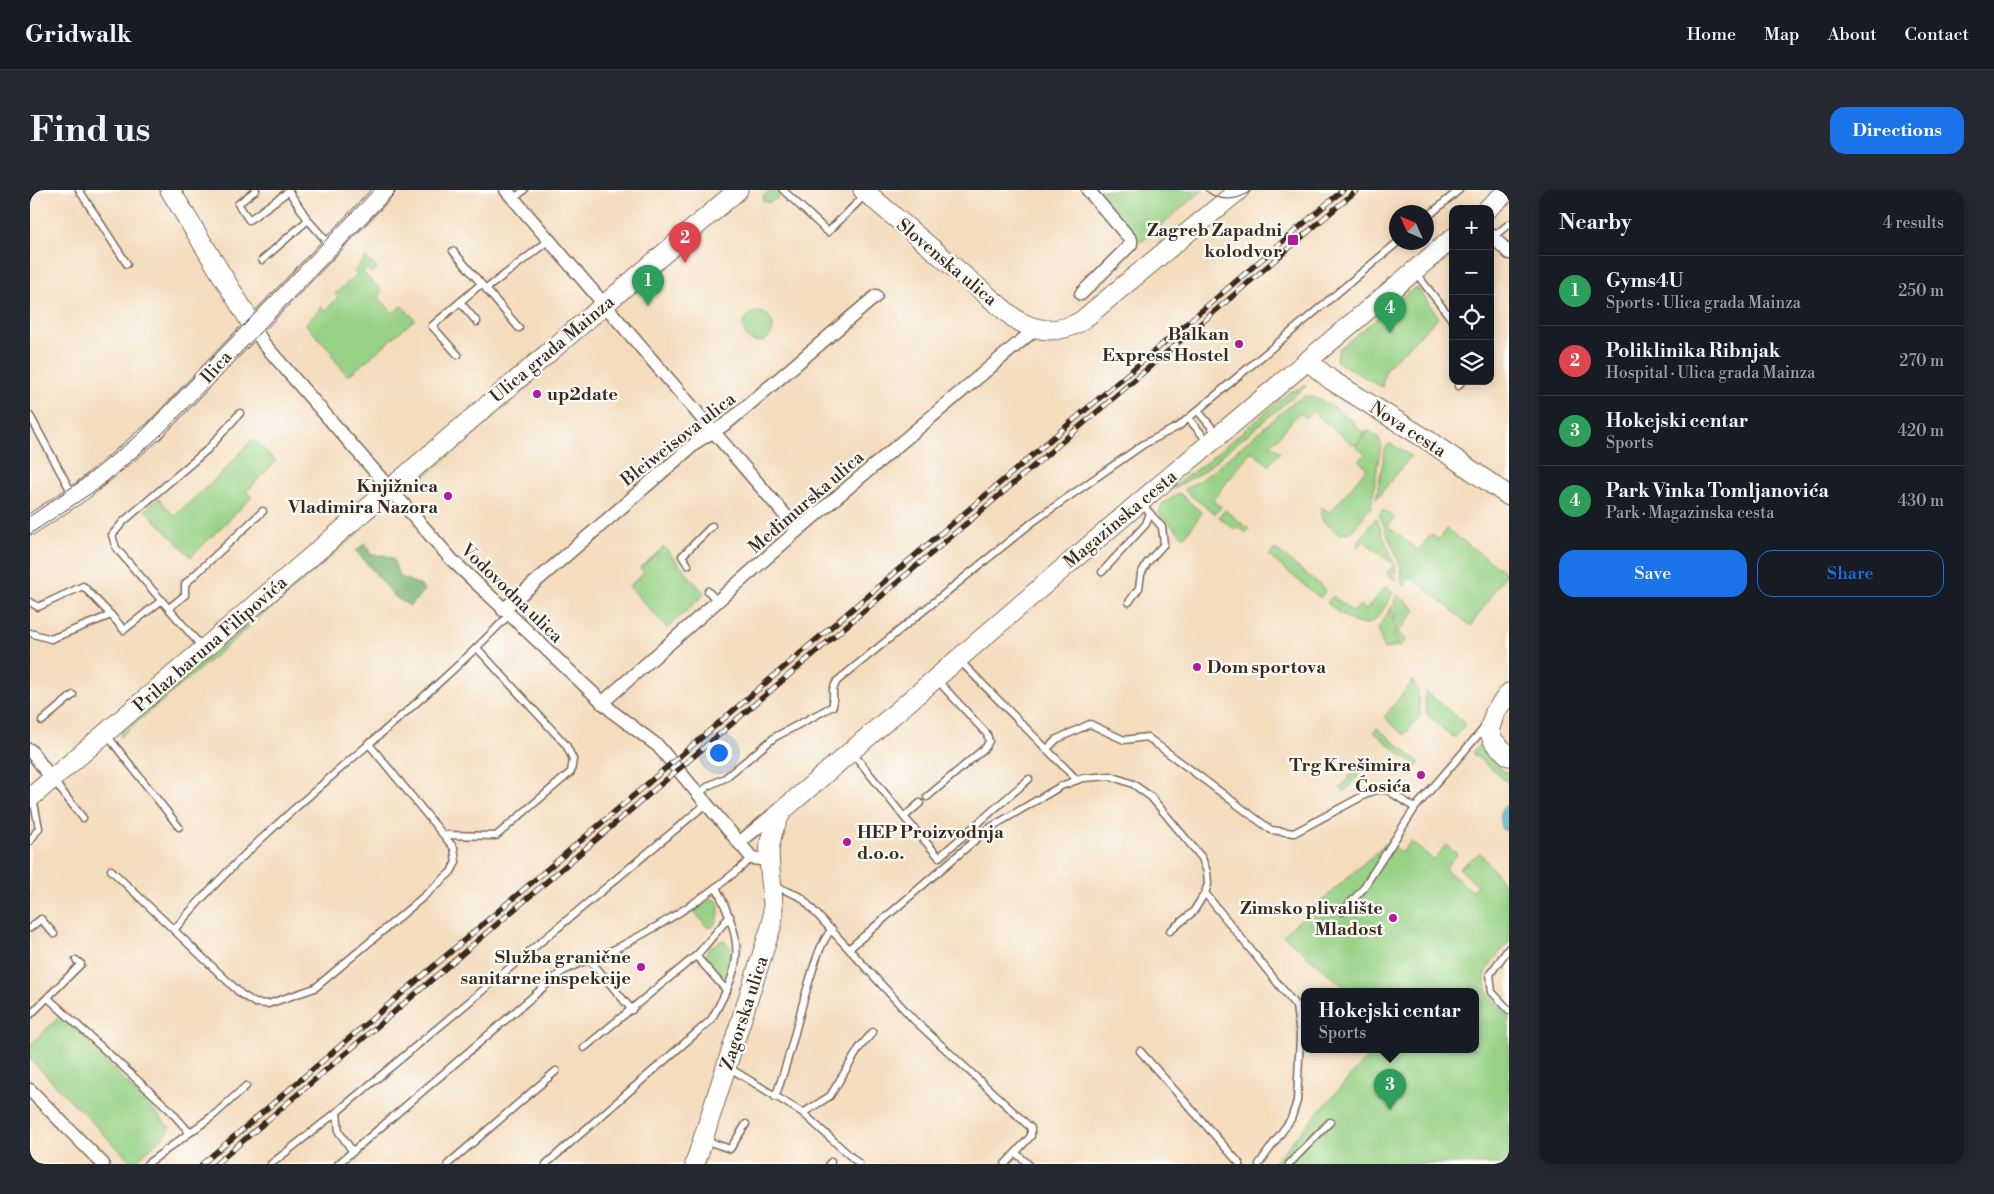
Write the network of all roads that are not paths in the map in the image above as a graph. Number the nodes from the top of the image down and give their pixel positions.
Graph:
1 (80, 190) edge
2 (170, 190) edge
3 (256, 190) edge
4 (288, 190) edge
5 (385, 190) edge
6 (524, 190) edge
7 (738, 190) edge
8 (783, 190) edge
9 (1088, 190) edge
10 (1239, 190) edge
11 (1459, 190) edge
12 (1509, 190) edge
13 (865, 192) edge
14 (510, 194) edge
15 (1492, 205) edge
16 (1434, 211) edge
17 (308, 220) junction
18 (1509, 224) edge
19 (1494, 234) edge
20 (1494, 237) edge
21 (548, 241) junction
22 (1449, 241) edge
23 (330, 246) junction
24 (1389, 250) edge
25 (453, 251) dead end
26 (1509, 253) edge
27 (262, 260) dead end
28 (128, 264) dead end
29 (1414, 271) junction
30 (484, 286) junction
31 (1081, 294) dead end
32 (876, 296) dead end
33 (460, 302) junction
34 (604, 305) junction
35 (1449, 316) edge
36 (477, 322) dead end
37 (254, 326) junction
38 (519, 328) dead end
39 (1034, 330) junction
40 (458, 355) dead end
41 (1308, 361) junction
42 (1198, 411) junction
43 (240, 413) dead end
44 (30, 416) edge
45 (1189, 419) junction
46 (714, 432) junction
47 (1214, 440) junction
48 (389, 489) junction
49 (74, 496) junction
50 (1509, 496) edge
51 (1145, 507) junction
52 (263, 511) dead end
53 (30, 525) edge
54 (712, 526) dead end
55 (798, 530) junction
56 (688, 565) dead end
57 (1102, 572) dead end
58 (708, 591) dead end
59 (162, 600) junction
60 (717, 601) junction
61 (30, 602) edge
62 (1129, 602) dead end
63 (169, 608) junction
64 (506, 612) junction
65 (111, 615) junction
66 (30, 633) edge
67 (477, 648) junction
68 (204, 649) junction
69 (958, 658) junction
70 (935, 678) junction
71 (1509, 693) edge
72 (73, 695) dead end
73 (602, 703) junction
74 (42, 721) dead end
75 (1490, 730) junction
76 (105, 733) junction
77 (368, 743) junction
78 (1047, 749) junction
79 (30, 750) edge
80 (850, 750) junction
81 (1509, 756) edge
82 (52, 778) junction
83 (1029, 779) dead end
84 (1077, 780) junction
85 (31, 796) edge
86 (927, 797) dead end
87 (702, 799) junction
88 (789, 803) junction
89 (920, 803) dead end
90 (1415, 808) junction
91 (904, 816) junction
92 (84, 818) dead end
93 (178, 827) dead end
94 (444, 835) junction
95 (30, 841) edge
96 (739, 844) junction
97 (760, 859) junction
98 (111, 870) dead end
99 (772, 885) junction
100 (716, 887) junction
101 (1204, 893) junction
102 (1342, 912) dead end
103 (730, 916) junction
104 (30, 928) edge
105 (832, 929) junction
106 (174, 930) junction
107 (1170, 931) dead end
108 (54, 934) dead end
109 (850, 948) junction
110 (1509, 948) edge
111 (696, 956) junction
112 (589, 959) junction
113 (76, 960) dead end
114 (727, 991) junction
115 (48, 998) junction
116 (632, 1010) junction
117 (1509, 1010) edge
118 (30, 1015) edge
119 (874, 1032) dead end
120 (584, 1048) dead end
121 (1140, 1051) dead end
122 (727, 1067) junction
123 (556, 1071) dead end
124 (246, 1086) dead end
125 (30, 1090) edge
126 (775, 1097) junction
127 (337, 1112) junction
128 (803, 1113) junction
129 (1330, 1122) dead end
130 (746, 1124) dead end
131 (189, 1132) junction
132 (703, 1140) junction
133 (353, 1152) junction
134 (1016, 1152) junction
135 (103, 1164) edge
136 (147, 1164) edge
137 (271, 1164) edge
138 (338, 1164) edge
139 (448, 1164) edge
140 (546, 1164) edge
141 (695, 1164) edge
142 (858, 1164) edge
143 (1005, 1164) edge
144 (1028, 1164) edge
145 (1240, 1164) edge
146 (1259, 1164) edge
147 (1289, 1164) edge

1 - 28 lane
2 - 37 main road
3 - 4 lane
4 - 17 lane
5 - 23 main road, Ilica
6 - 14 lane
7 - 34 main road, Ulica grada Mainza
8 - 13 lane
9 - 31 street
10 - 39 main road
11 - 16 lane
12 - 15 main road
13 - 39 main road, Slovenska ulica
14 - 21 street
17 - 23 lane
17 - 27 lane
18 - 19 lane
20 - 26 street
21 - 30 lane
21 - 34 street
22 - 29 main road, Magazinska cesta
23 - 37 main road, Ilica
24 - 42 lane
25 - 30 lane
29 - 35 lane
29 - 41 main road, Magazinska cesta
30 - 33 lane
30 - 38 lane
32 - 46 street, Bleiweisova ulica
33 - 36 lane
33 - 40 lane
34 - 46 street
34 - 48 main road, Ulica grada Mainza
37 - 48 street, Vodovodna ulica
37 - 49 main road, Ilica
39 - 55 street, Međimurska ulica
41 - 47 main road, Magazinska cesta
41 - 50 main road, Nova cesta
42 - 45 lane
42 - 47 lane
43 - 59 lane
44 - 49 lane
45 - 47 lane
45 - 87 lane
46 - 55 street
46 - 64 street, Bleiweisova ulica
47 - 51 main road, Magazinska cesta
48 - 64 street, Vodovodna ulica
48 - 68 main road, Prilaz baruna Filipovića
49 - 53 main road, Ilica
51 - 57 lane
51 - 62 lane
51 - 69 main road, Magazinska cesta
52 - 63 lane
54 - 56 lane
55 - 60 street, Međimurska ulica
58 - 60 lane
59 - 63 lane
59 - 65 lane
60 - 73 street, Međimurska ulica
61 - 65 lane
63 - 68 lane
64 - 67 lane
64 - 73 street, Vodovodna ulica
65 - 66 lane
67 - 77 lane
67 - 94 lane
68 - 76 main road, Prilaz baruna Filipovića
69 - 70 main road, Magazinska cesta
69 - 78 lane
70 - 80 main road, Magazinska cesta
70 - 86 lane
71 - 75 main road
72 - 74 lane
73 - 87 street, Vodovodna ulica
75 - 81 main road
75 - 90 lane
76 - 82 main road, Prilaz baruna Filipovića
76 - 93 lane
77 - 94 lane
77 - 106 lane
78 - 84 lane
78 - 90 lane
79 - 82 street
80 - 88 main road, Magazinska cesta
80 - 91 lane
82 - 85 main road, Prilaz baruna Filipovića
82 - 92 lane
83 - 91 lane
84 - 101 lane
84 - 109 lane
85 - 95 lane
87 - 96 street, Vodovodna ulica
87 - 127 lane
88 - 96 street, Magazinska cesta
88 - 97 main road, Magazinska cesta
89 - 91 lane
90 - 102 lane
94 - 106 lane
96 - 97 street, Vodovodna ulica
97 - 99 main road, Zagorska ulica
97 - 100 lane
98 - 106 lane
99 - 105 lane
99 - 122 main road, Zagorska ulica
100 - 103 lane
100 - 112 lane
101 - 107 lane
101 - 146 lane
103 - 111 lane
103 - 114 lane
104 - 108 lane
105 - 109 lane
105 - 126 lane
109 - 134 lane
110 - 117 lane
111 - 114 lane
111 - 116 lane
112 - 116 lane
112 - 133 lane
113 - 115 lane
114 - 140 lane
115 - 118 lane
115 - 131 lane
116 - 120 lane
119 - 128 lane
121 - 145 lane
122 - 126 lane
122 - 132 main road, Zagorska ulica
123 - 139 lane
124 - 131 lane
125 - 135 street
126 - 128 lane
127 - 133 lane
127 - 137 lane
128 - 142 lane
129 - 147 lane
130 - 132 lane
131 - 136 lane
132 - 141 main road, Zagorska ulica
133 - 138 lane
134 - 143 lane
134 - 144 lane

